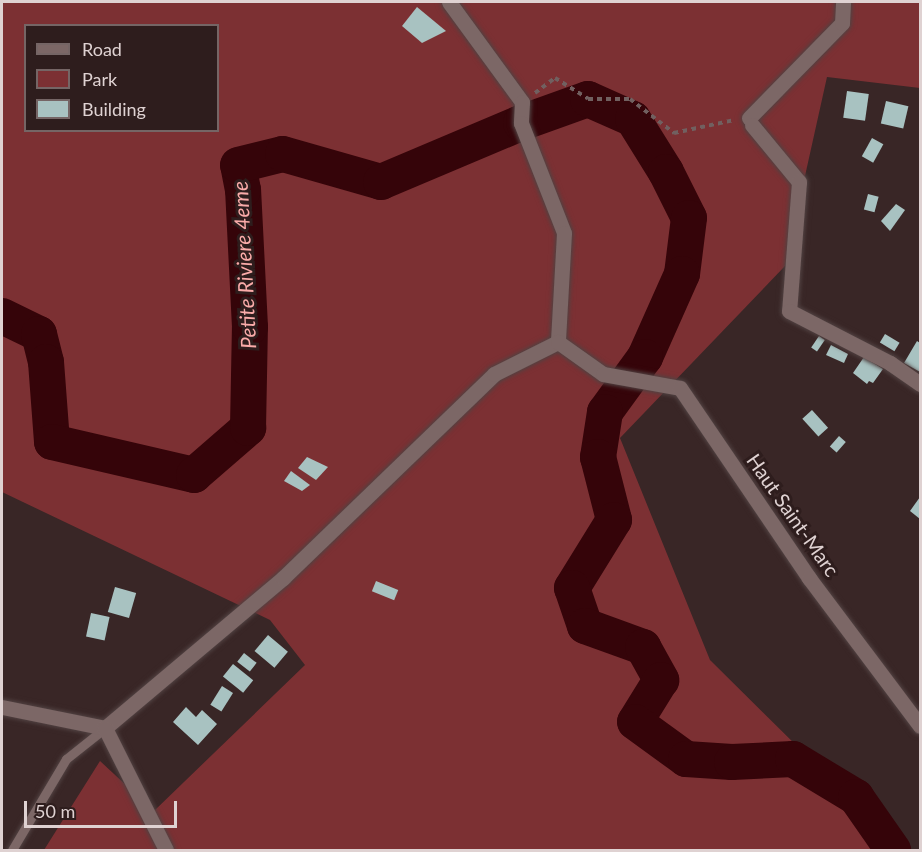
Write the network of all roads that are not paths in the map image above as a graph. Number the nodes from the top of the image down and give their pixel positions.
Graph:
1 (449, 2) edge
2 (843, 2) edge
3 (558, 342) junction
4 (921, 384) edge
5 (2, 707) edge
6 (921, 726) edge
7 (105, 728) junction
8 (12, 850) edge
9 (166, 850) edge

1 - 3 street
2 - 4 street
3 - 6 street, Haut Saint-Marc
3 - 7 street
5 - 7 street
7 - 8 lane
7 - 9 street

